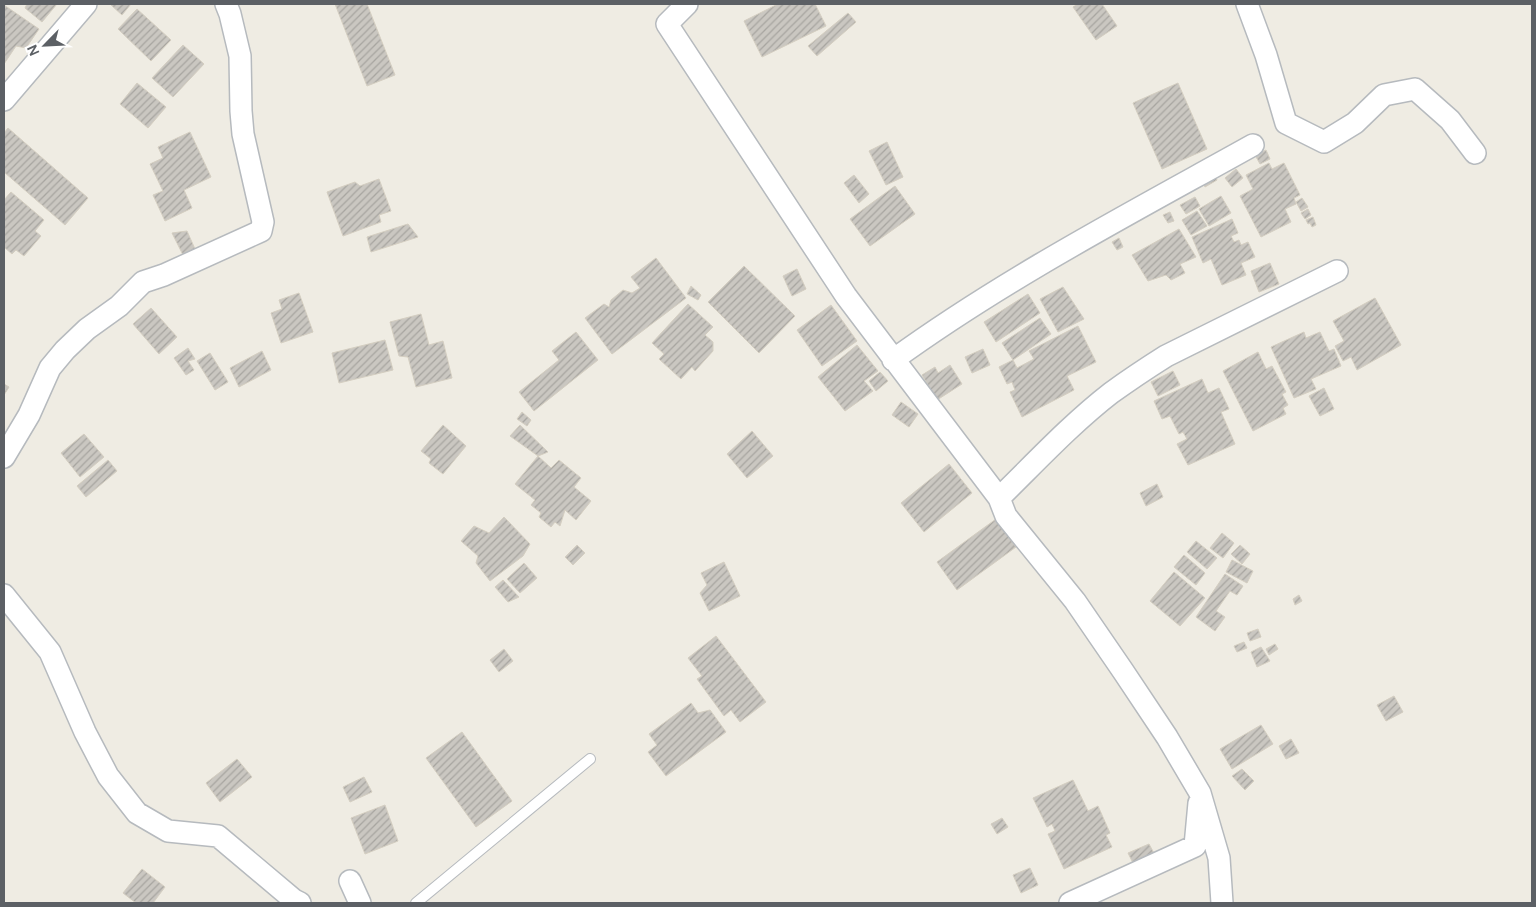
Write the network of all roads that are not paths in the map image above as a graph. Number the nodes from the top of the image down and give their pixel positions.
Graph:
1 (86, 4) edge
2 (226, 4) edge
3 (687, 4) edge
4 (1247, 4) edge
5 (4, 100) edge
6 (1253, 145) dead end
7 (1475, 153) dead end
8 (1338, 271) dead end
9 (893, 360) junction
10 (4, 457) edge
11 (999, 498) junction
12 (4, 595) edge
13 (590, 759) dead end
14 (1200, 793) junction
15 (1195, 846) junction
16 (1219, 858) junction
17 (350, 881) dead end
18 (300, 903) edge
19 (360, 903) edge
20 (416, 903) edge
21 (1070, 903) edge
22 (1222, 903) edge

1 - 5 street
2 - 10 street
3 - 9 street
4 - 7 street
6 - 9 street
8 - 11 street
9 - 11 street
11 - 14 street
12 - 18 street
13 - 20 lane
14 - 15 street
14 - 16 street
15 - 16 street
15 - 21 street
16 - 22 street
17 - 19 street

